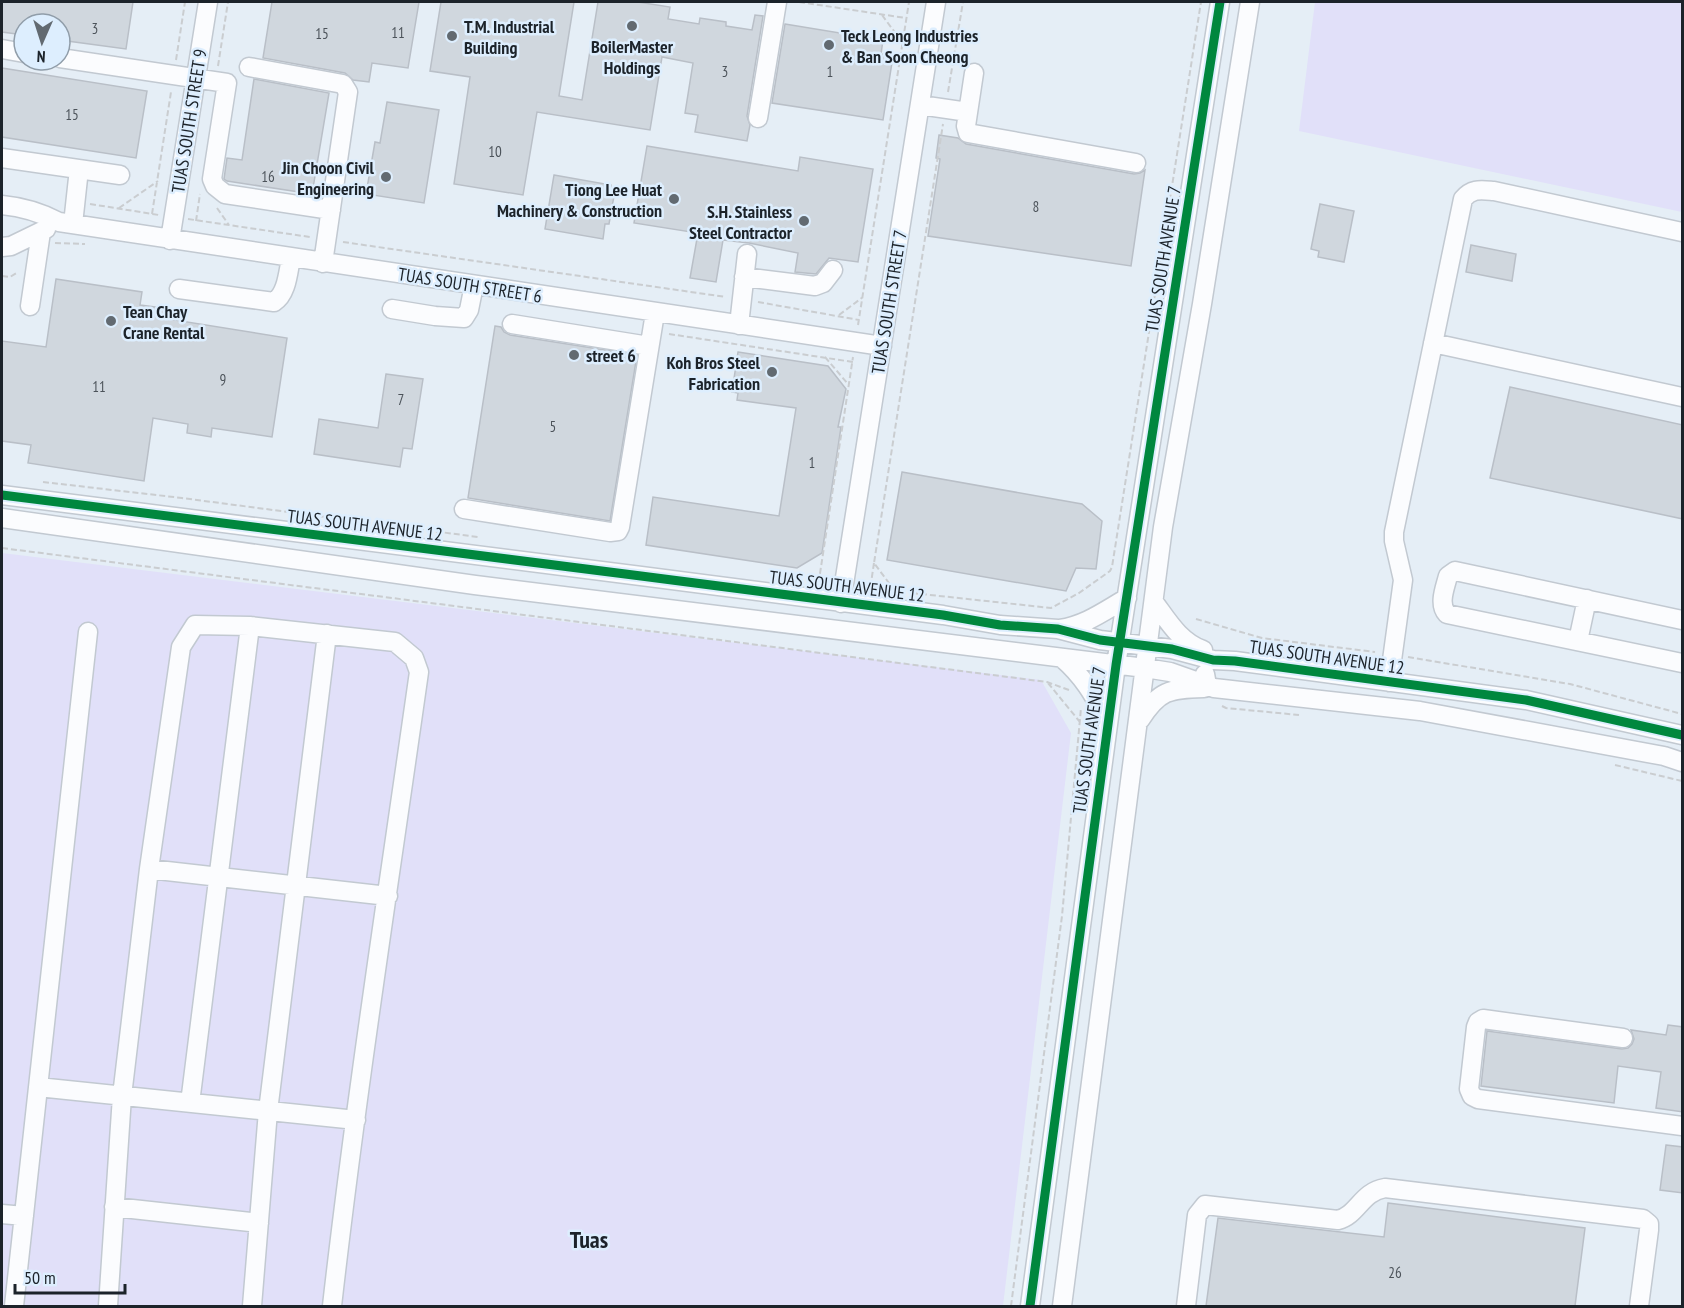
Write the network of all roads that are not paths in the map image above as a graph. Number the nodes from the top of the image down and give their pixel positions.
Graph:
1 (208, 2) edge
2 (777, 2) edge
3 (930, 2) edge
4 (1221, 2) edge
5 (1250, 2) edge
6 (72, 60) edge
7 (249, 67) dead end
8 (974, 73) dead end
9 (196, 78) junction
10 (920, 105) junction
11 (968, 112) junction
12 (758, 118) dead end
13 (2, 158) edge
14 (1136, 163) dead end
15 (79, 169) junction
16 (120, 175) dead end
17 (2, 205) edge
18 (331, 210) junction
19 (66, 223) junction
20 (41, 232) junction
21 (1683, 232) edge
22 (170, 240) junction
23 (2, 253) edge
24 (747, 254) dead end
25 (291, 258) junction
26 (323, 263) junction
27 (833, 270) dead end
28 (744, 277) junction
29 (474, 285) junction
30 (179, 289) dead end
31 (30, 306) dead end
32 (392, 309) dead end
33 (655, 313) junction
34 (512, 324) dead end
35 (738, 325) junction
36 (1433, 343) junction
37 (649, 346) junction
38 (882, 346) junction
39 (1683, 397) edge
40 (2, 495) edge
41 (464, 508) dead end
42 (2, 518) edge
43 (1127, 597) junction
44 (1587, 599) junction
45 (1154, 602) junction
46 (841, 603) junction
47 (1683, 620) edge
48 (250, 627) junction
49 (1058, 629) junction
50 (88, 632) dead end
51 (327, 634) junction
52 (1578, 641) junction
53 (1119, 643) junction
54 (1148, 646) junction
55 (1062, 658) junction
56 (1213, 660) junction
57 (1235, 661) junction
58 (1683, 663) edge
59 (1116, 665) junction
60 (1145, 668) junction
61 (1389, 682) junction
62 (1211, 686) junction
63 (1108, 721) junction
64 (1138, 722) junction
65 (1683, 735) edge
66 (1683, 762) edge
67 (149, 869) junction
68 (219, 877) junction
69 (296, 885) junction
70 (388, 896) junction
71 (1623, 1038) dead end
72 (38, 1087) junction
73 (122, 1096) junction
74 (190, 1103) junction
75 (268, 1111) junction
76 (356, 1120) junction
77 (1683, 1126) edge
78 (114, 1207) junction
79 (2, 1214) edge
80 (24, 1216) junction
81 (259, 1223) junction
82 (14, 1306) edge
83 (108, 1306) edge
84 (252, 1306) edge
85 (332, 1306) edge
86 (1030, 1306) edge
87 (1062, 1306) edge
88 (1186, 1306) edge
89 (1639, 1306) edge

1 - 9 street, TUAS SOUTH STREET 9
2 - 12 street
3 - 10 street, TUAS SOUTH STREET 7
4 - 43 street, TUAS SOUTH AVENUE 7
5 - 45 street
6 - 9 street
7 - 18 street
8 - 11 street
9 - 18 street
9 - 22 street, TUAS SOUTH STREET 9
10 - 11 street
10 - 38 street, TUAS SOUTH STREET 7
11 - 14 street
13 - 15 street
15 - 16 street
15 - 19 street
17 - 19 street, TUAS SOUTH STREET 6
18 - 26 street
19 - 20 street
19 - 22 street, TUAS SOUTH STREET 6
20 - 23 street
20 - 31 street
21 - 36 street
22 - 25 street, TUAS SOUTH STREET 6
24 - 28 street
25 - 26 street, TUAS SOUTH STREET 6
25 - 30 street
26 - 29 street, TUAS SOUTH STREET 6
27 - 28 street
28 - 35 street
29 - 32 street
29 - 33 street, TUAS SOUTH STREET 6
33 - 35 street, TUAS SOUTH STREET 6
33 - 37 street
34 - 37 street
35 - 38 street, TUAS SOUTH STREET 6
36 - 39 street
36 - 61 street
37 - 41 street
38 - 46 street, TUAS SOUTH STREET 7
40 - 46 street, TUAS SOUTH AVENUE 12
42 - 55 street
43 - 49 street
43 - 53 street, TUAS SOUTH AVENUE 7
44 - 47 street
44 - 52 street
44 - 52 street
45 - 54 street
45 - 57 street
46 - 49 street, TUAS SOUTH AVENUE 12
48 - 51 street
48 - 67 street
48 - 68 street
49 - 53 street, TUAS SOUTH AVENUE 12
50 - 72 street
51 - 69 street
51 - 70 street
52 - 58 street
53 - 54 street, TUAS SOUTH AVENUE 12
53 - 59 street, TUAS SOUTH AVENUE 7
54 - 56 street, TUAS SOUTH AVENUE 12
54 - 60 street
55 - 59 street
55 - 63 street
56 - 57 street, TUAS SOUTH AVENUE 12
56 - 62 street
57 - 61 street, TUAS SOUTH AVENUE 12
59 - 60 street
59 - 63 street, TUAS SOUTH AVENUE 7
60 - 62 street
60 - 64 street
61 - 65 street, TUAS SOUTH AVENUE 12
62 - 64 street
62 - 66 street
63 - 86 street, TUAS SOUTH AVENUE 7
64 - 87 street
67 - 68 street
67 - 73 street
68 - 69 street
68 - 74 street
69 - 70 street
69 - 75 street
70 - 76 street
71 - 77 street
72 - 73 street
72 - 80 street
73 - 74 street
73 - 78 street
74 - 75 street
75 - 76 street
75 - 81 street
76 - 85 street
78 - 81 street
78 - 83 street
79 - 80 street
80 - 82 street
81 - 84 street
88 - 89 street

